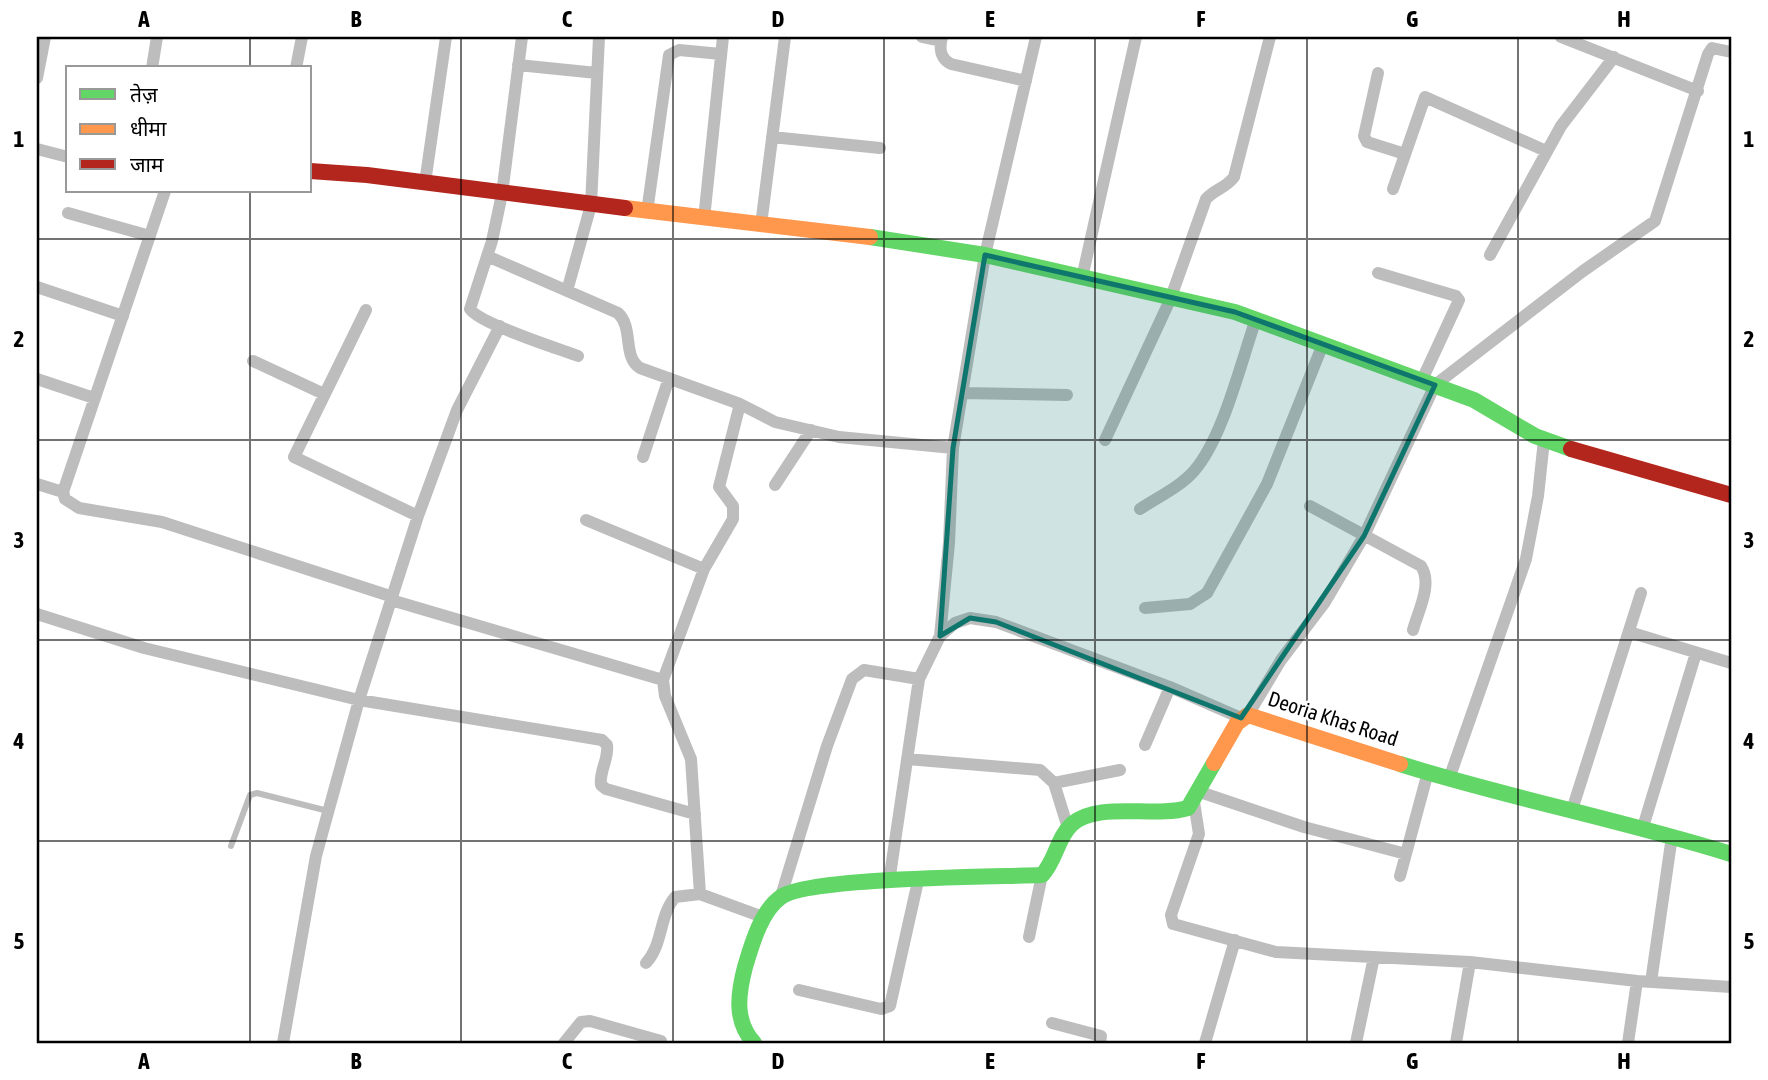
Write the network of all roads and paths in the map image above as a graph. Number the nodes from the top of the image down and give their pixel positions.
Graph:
1 (45, 37) edge
2 (157, 37) edge
3 (302, 37) edge
4 (446, 37) edge
5 (522, 37) edge
6 (599, 37) edge
7 (723, 37) edge
8 (785, 37) edge
9 (922, 37) edge
10 (1036, 37) edge
11 (1136, 37) edge
12 (1270, 37) edge
13 (1561, 37) edge
14 (942, 39) edge
15 (1731, 52) edge
16 (721, 54) junction
17 (1614, 57) junction
18 (518, 65) junction
19 (152, 66) edge
20 (296, 66) edge
21 (1378, 73) dead end
22 (597, 74) junction
23 (37, 78) edge
24 (1026, 81) junction
25 (1698, 91) junction
26 (772, 137) junction
27 (880, 148) dead end
28 (37, 149) edge
29 (1546, 151) junction
30 (1405, 154) junction
31 (66, 156) edge
32 (312, 172) edge
33 (425, 183) junction
34 (1393, 189) dead end
35 (165, 192) edge
36 (502, 194) junction
37 (591, 205) junction
38 (647, 212) junction
39 (68, 213) dead end
40 (704, 219) junction
41 (761, 225) junction
42 (149, 236) junction
43 (985, 255) junction
44 (1490, 255) dead end
45 (487, 256) junction
46 (1378, 273) dead end
47 (1082, 278) junction
48 (37, 287) edge
49 (567, 291) junction
50 (1170, 300) junction
51 (366, 310) dead end
52 (122, 316) junction
53 (1256, 319) junction
54 (499, 326) junction
55 (1323, 344) junction
56 (578, 356) dead end
57 (253, 361) dead end
58 (669, 378) junction
59 (37, 379) edge
60 (1429, 383) junction
61 (962, 393) junction
62 (324, 394) junction
63 (1067, 395) dead end
64 (94, 398) junction
65 (740, 404) junction
66 (811, 430) junction
67 (1105, 440) dead end
68 (1544, 440) junction
69 (953, 448) junction
70 (643, 457) dead end
71 (37, 484) edge
72 (775, 485) dead end
73 (63, 492) junction
74 (1731, 495) edge
75 (1310, 506) dead end
76 (1140, 509) dead end
77 (418, 516) junction
78 (586, 520) dead end
79 (1364, 536) junction
80 (704, 569) junction
81 (1641, 593) dead end
82 (392, 599) junction
83 (1145, 608) dead end
84 (37, 614) edge
85 (1413, 630) dead end
86 (1629, 632) junction
87 (940, 636) junction
88 (1696, 653) junction
89 (1731, 663) edge
90 (919, 679) junction
91 (663, 680) junction
92 (1170, 687) junction
93 (359, 700) junction
94 (1245, 716) junction
95 (1145, 745) dead end
96 (908, 759) junction
97 (1120, 770) dead end
98 (1428, 772) junction
99 (1448, 779) junction
100 (1054, 783) junction
101 (1197, 797) junction
102 (1572, 810) junction
103 (328, 811) junction
104 (695, 814) junction
105 (1643, 827) junction
106 (1068, 828) junction
107 (1672, 836) junction
108 (231, 846) dead end
109 (1406, 854) junction
110 (1731, 855) edge
111 (1042, 875) junction
112 (1400, 876) dead end
113 (918, 881) junction
114 (889, 882) junction
115 (700, 894) junction
116 (781, 897) junction
117 (764, 917) junction
118 (1029, 937) dead end
119 (1235, 940) junction
120 (1374, 957) junction
121 (1470, 962) junction
122 (646, 963) dead end
123 (1637, 981) junction
124 (1651, 982) junction
125 (1731, 987) edge
126 (799, 990) dead end
127 (1052, 1023) dead end
128 (661, 1041) dead end
129 (750, 1041) edge
130 (283, 1043) edge
131 (564, 1043) edge
132 (1100, 1043) edge
133 (1205, 1043) edge
134 (1356, 1043) edge
135 (1456, 1043) edge
136 (1628, 1043) edge

1 - 23 street
2 - 19 street
3 - 20 street
4 - 33 street
5 - 18 street
6 - 22 street
7 - 16 street
8 - 26 street
9 - 14 street
10 - 24 street
11 - 47 street
12 - 50 street
13 - 17 street
14 - 24 street
15 - 25 street
16 - 38 street
16 - 40 street
17 - 25 street
17 - 29 street
18 - 22 street
18 - 36 street
21 - 30 street
22 - 37 street
24 - 43 street
25 - 60 street
26 - 27 street
26 - 41 street
28 - 31 street
29 - 30 street
29 - 44 street
30 - 34 street
32 - 33 street
33 - 36 street
35 - 42 street
36 - 37 street
36 - 45 street
37 - 38 street
37 - 49 street
38 - 40 street
39 - 42 street
40 - 41 street
41 - 43 street
42 - 52 street
43 - 47 street
43 - 61 street
45 - 49 street
45 - 54 street
46 - 60 street
47 - 50 street
48 - 52 street
49 - 58 street
50 - 53 street
50 - 67 street
51 - 62 street
52 - 64 street
53 - 55 street
53 - 76 street
54 - 56 street
54 - 77 street
55 - 60 street
55 - 83 street
57 - 62 street
58 - 65 street
58 - 70 street
59 - 64 street
60 - 68 street
60 - 79 street
61 - 63 street
61 - 69 street
62 - 77 street
64 - 73 street
65 - 66 street
65 - 80 street
66 - 69 street
66 - 72 street
68 - 74 street
68 - 99 street
69 - 87 street
71 - 73 street
73 - 82 street
75 - 79 street
77 - 82 street
78 - 80 street
79 - 85 street
79 - 94 street
80 - 91 street
81 - 86 street
82 - 91 street
82 - 93 street
84 - 93 street
86 - 88 street
86 - 102 street
87 - 90 street
87 - 92 street
88 - 89 street
88 - 105 street
90 - 96 street
90 - 116 street
91 - 104 street
92 - 94 street
92 - 95 street
93 - 103 street
93 - 104 street
94 - 98 street, Deoria Khas Road
94 - 101 street, Deoria Khas Road
96 - 100 street
96 - 114 street
97 - 100 street
98 - 99 street, Deoria Khas Road
98 - 109 street
99 - 102 street, Deoria Khas Road
100 - 106 street
101 - 106 street
101 - 109 street
101 - 119 street
102 - 105 street, Deoria Khas Road
103 - 108 lane
103 - 130 street
104 - 115 street
105 - 107 street, Deoria Khas Road
106 - 111 street
107 - 110 street, Deoria Khas Road
107 - 124 street
109 - 112 street
111 - 113 street
111 - 118 street
113 - 114 street
113 - 126 street
114 - 116 street
115 - 117 street
115 - 122 street
116 - 117 street
117 - 129 street
119 - 120 street
119 - 133 street
120 - 121 street
120 - 134 street
121 - 123 street
121 - 135 street
123 - 124 street
123 - 136 street
124 - 125 street
127 - 132 street
128 - 131 street

